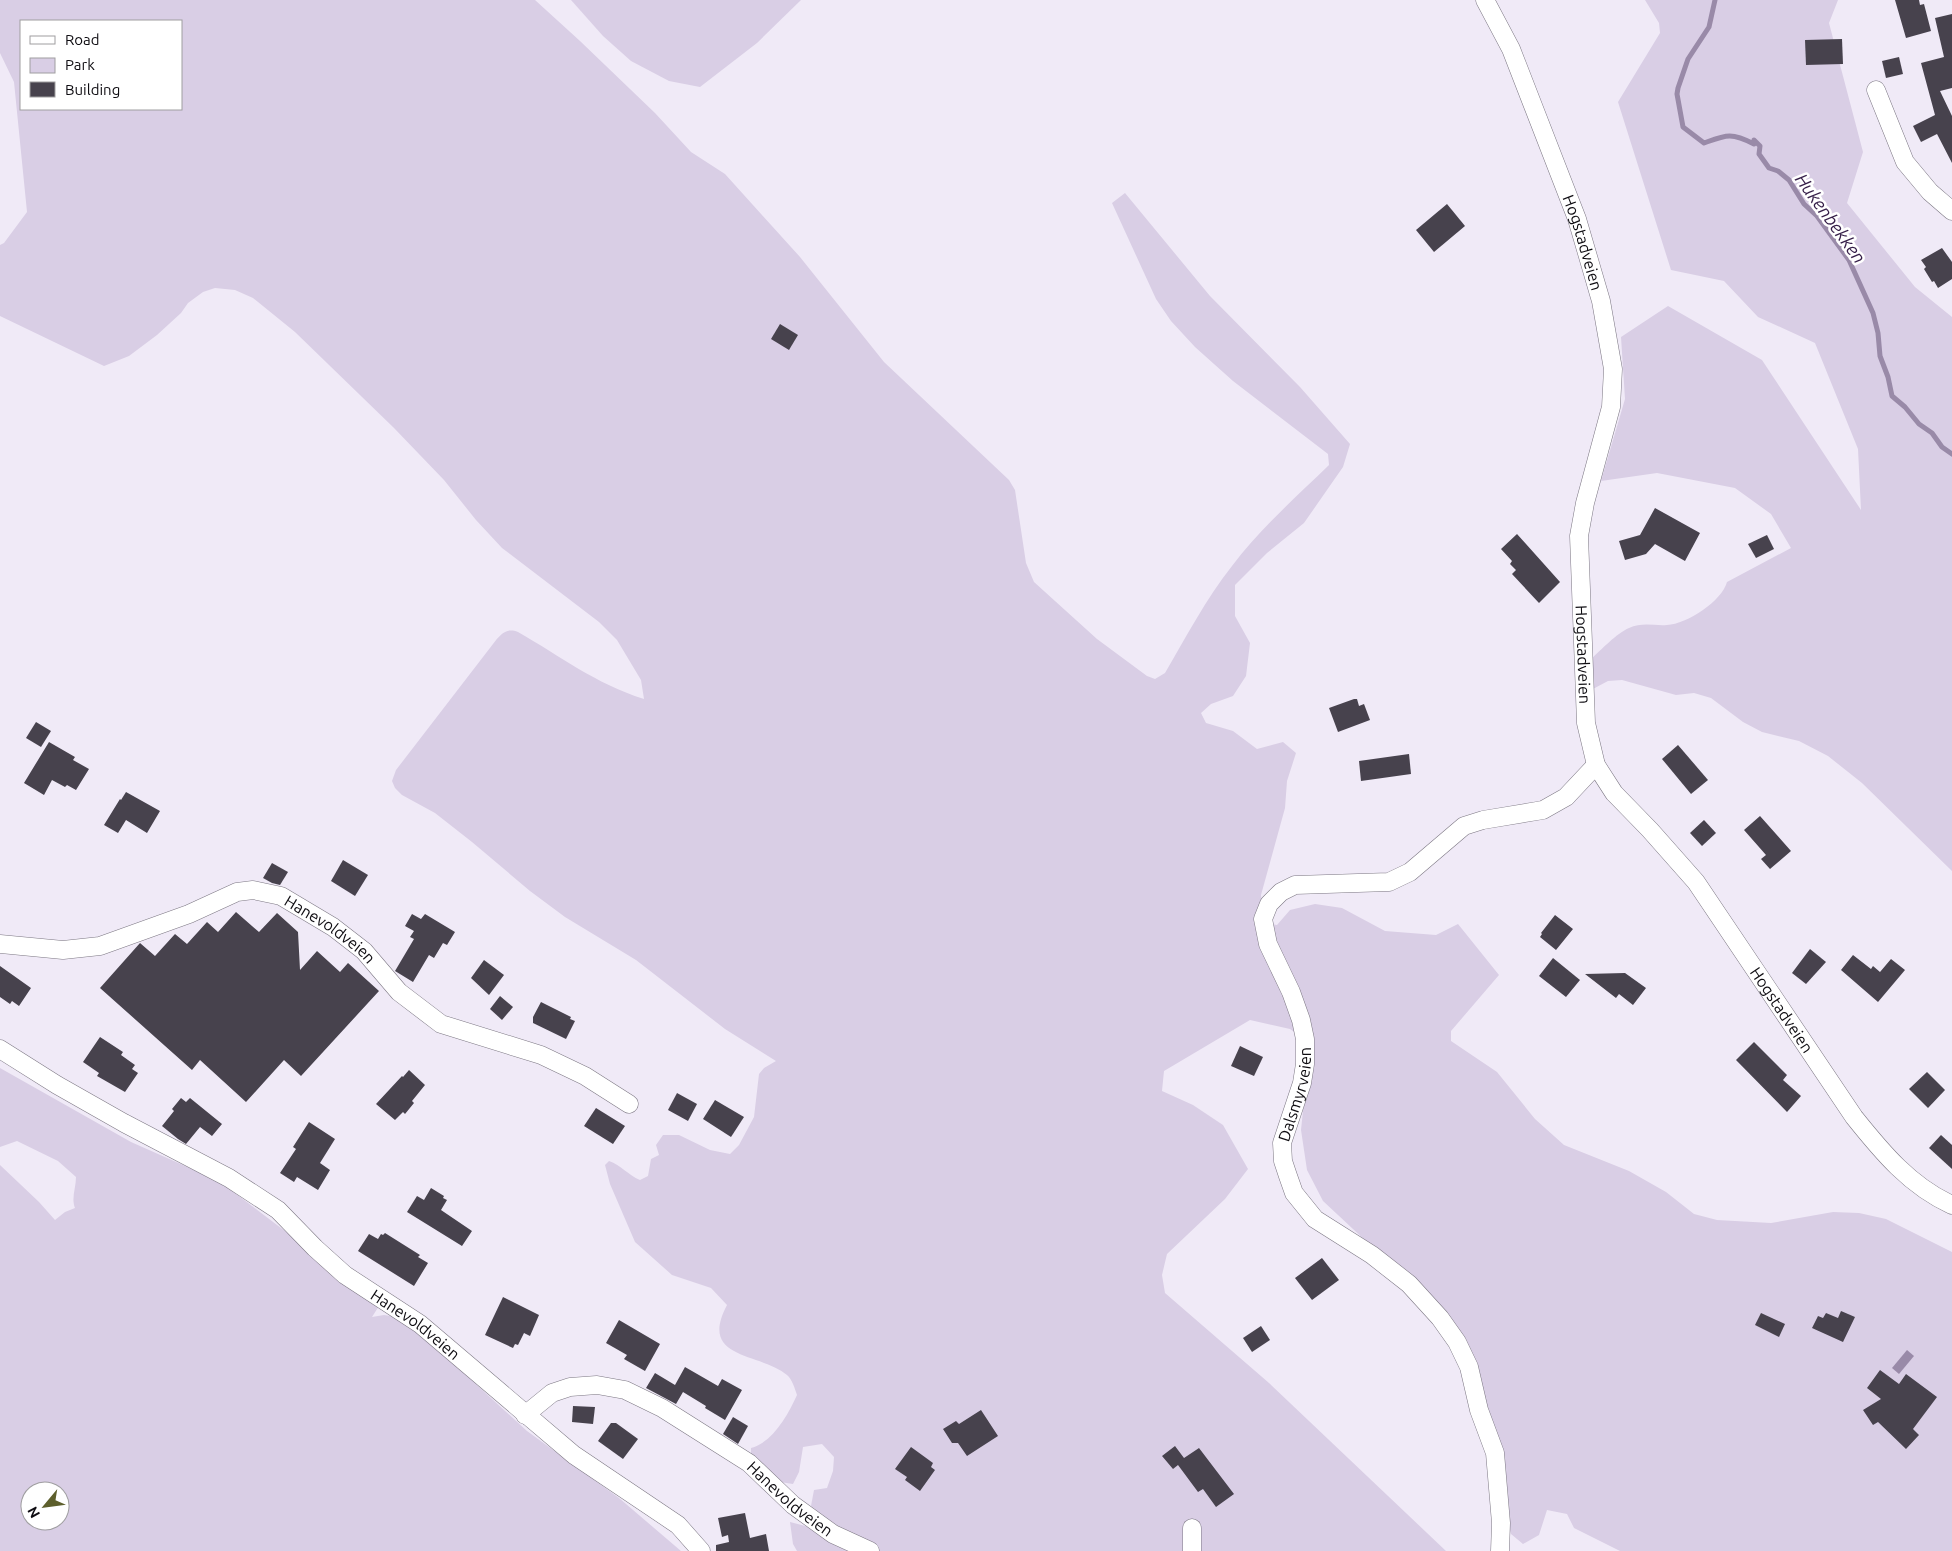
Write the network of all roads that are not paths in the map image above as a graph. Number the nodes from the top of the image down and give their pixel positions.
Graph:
1 (1485, 0) edge
2 (1876, 90) dead end
3 (1952, 211) edge
4 (1596, 765) junction
5 (0, 944) edge
6 (0, 1049) edge
7 (629, 1104) dead end
8 (1952, 1205) edge
9 (525, 1415) junction
10 (1192, 1528) dead end
11 (701, 1551) edge
12 (870, 1551) edge
13 (1192, 1551) edge
14 (1500, 1551) edge

1 - 4 street, Hogstadveien
2 - 3 street
4 - 8 street, Hogstadveien
4 - 14 street, Dalsmyrveien
5 - 7 street, Hanevoldveien
6 - 9 street, Hanevoldveien
9 - 11 street, Hanevoldveien
9 - 12 street, Hanevoldveien
10 - 13 street

